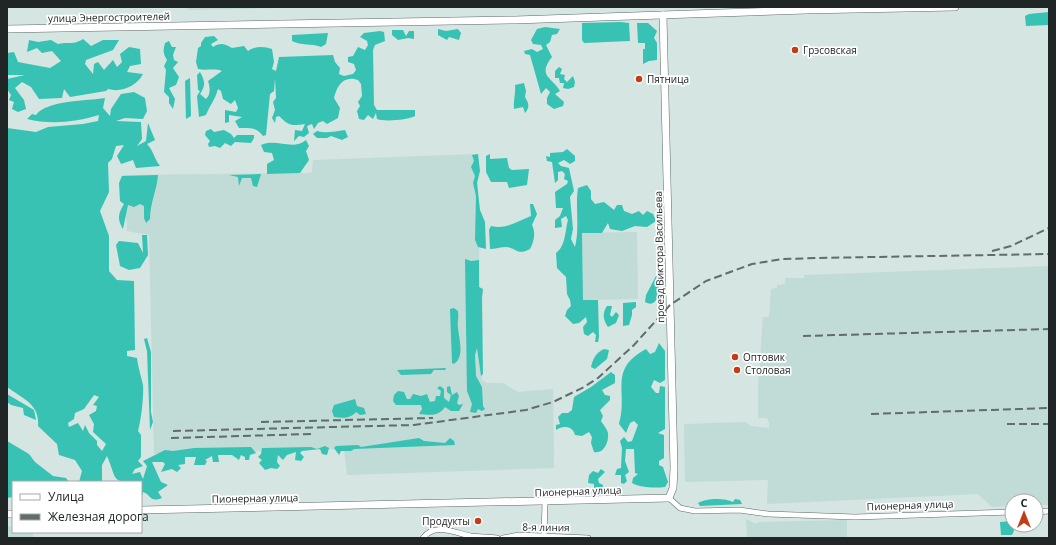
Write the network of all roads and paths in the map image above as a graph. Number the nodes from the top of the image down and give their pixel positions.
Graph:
1 (955, 7) edge
2 (663, 15) junction
3 (7, 29) edge
4 (669, 498) junction
5 (545, 502) junction
6 (142, 510) edge
7 (1004, 512) edge
8 (423, 537) edge
9 (544, 537) edge
10 (497, 538) edge
11 (503, 538) edge
12 (588, 538) edge

1 - 2 street, улица Энергостроителей
2 - 3 street, улица Энергостроителей
2 - 4 street, проезд Виктора Васильева
4 - 5 street, Пионерная улица
4 - 7 street, Пионерная улица
5 - 6 street, Пионерная улица
5 - 9 street
8 - 10 street
9 - 11 street, 8-я линия
9 - 12 street, 8-я линия

